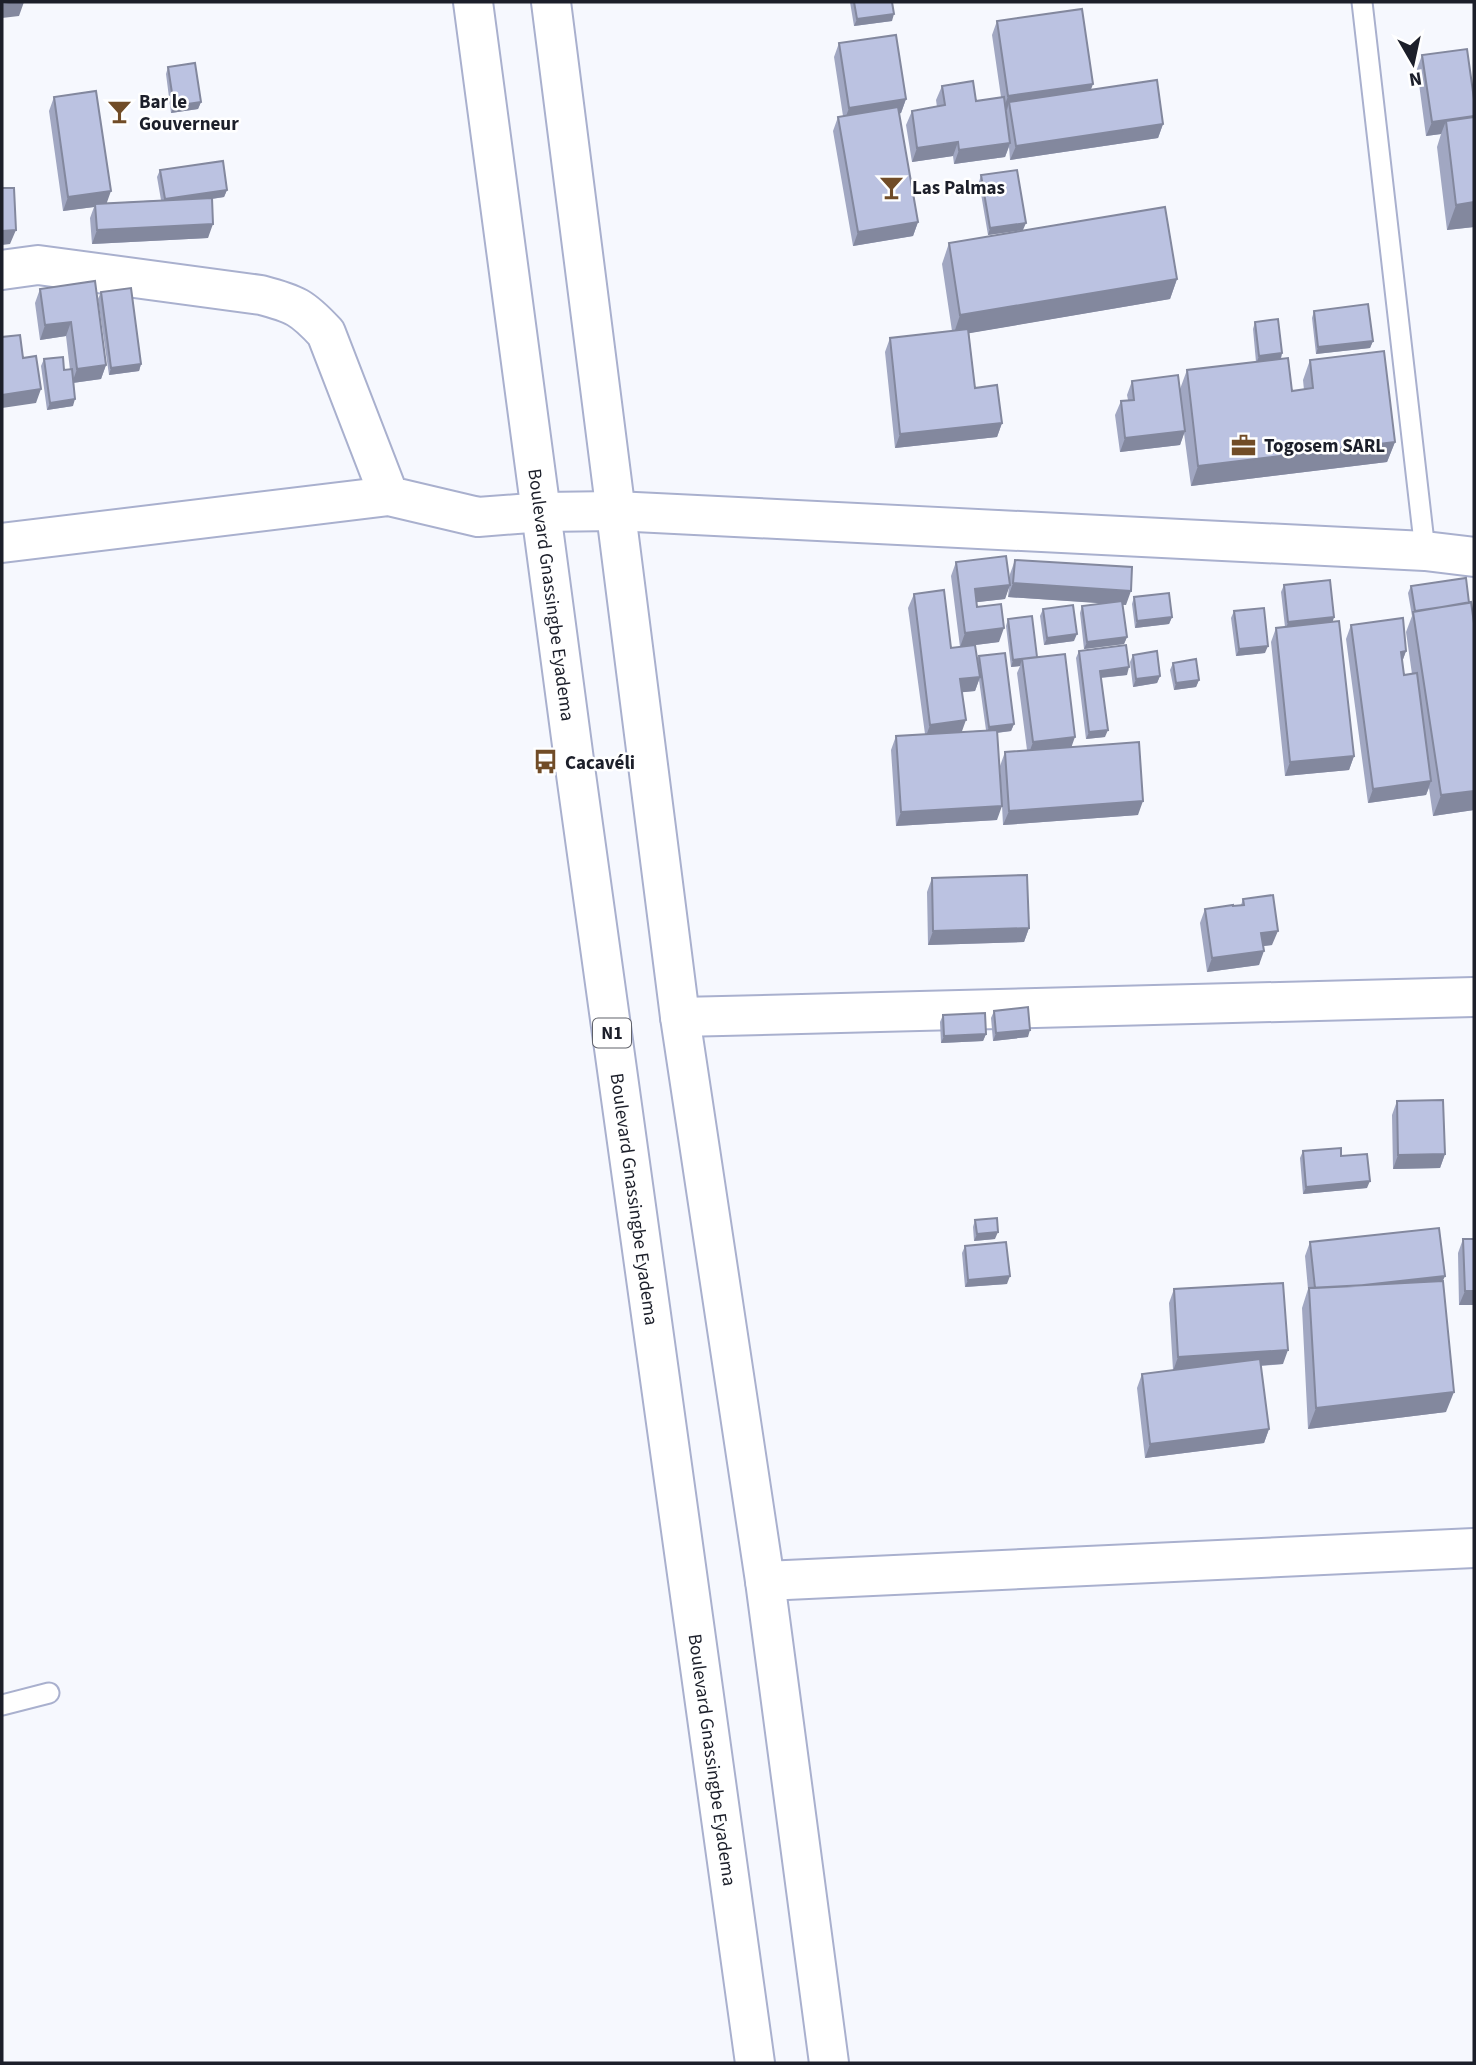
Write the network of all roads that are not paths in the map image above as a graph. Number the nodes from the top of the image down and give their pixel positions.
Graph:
1 (473, 2) edge
2 (551, 2) edge
3 (1362, 2) edge
4 (2, 270) edge
5 (388, 496) junction
6 (615, 511) junction
7 (543, 512) junction
8 (2, 543) edge
9 (1425, 551) junction
10 (1474, 557) edge
11 (1474, 997) edge
12 (680, 1017) junction
13 (1474, 1548) edge
14 (765, 1581) junction
15 (49, 1693) dead end
16 (2, 1704) edge
17 (755, 2063) edge
18 (829, 2063) edge

1 - 7 main road, Boulevard Gnassingbe Eyadema / N1
2 - 6 main road
3 - 9 lane
4 - 5 main road
5 - 7 main road
5 - 8 main road
6 - 7 main road
6 - 9 main road
6 - 12 main road
7 - 17 main road, Boulevard Gnassingbe Eyadema / N1
9 - 10 main road
11 - 12 main road
12 - 14 main road
13 - 14 main road
14 - 18 main road
15 - 16 lane

